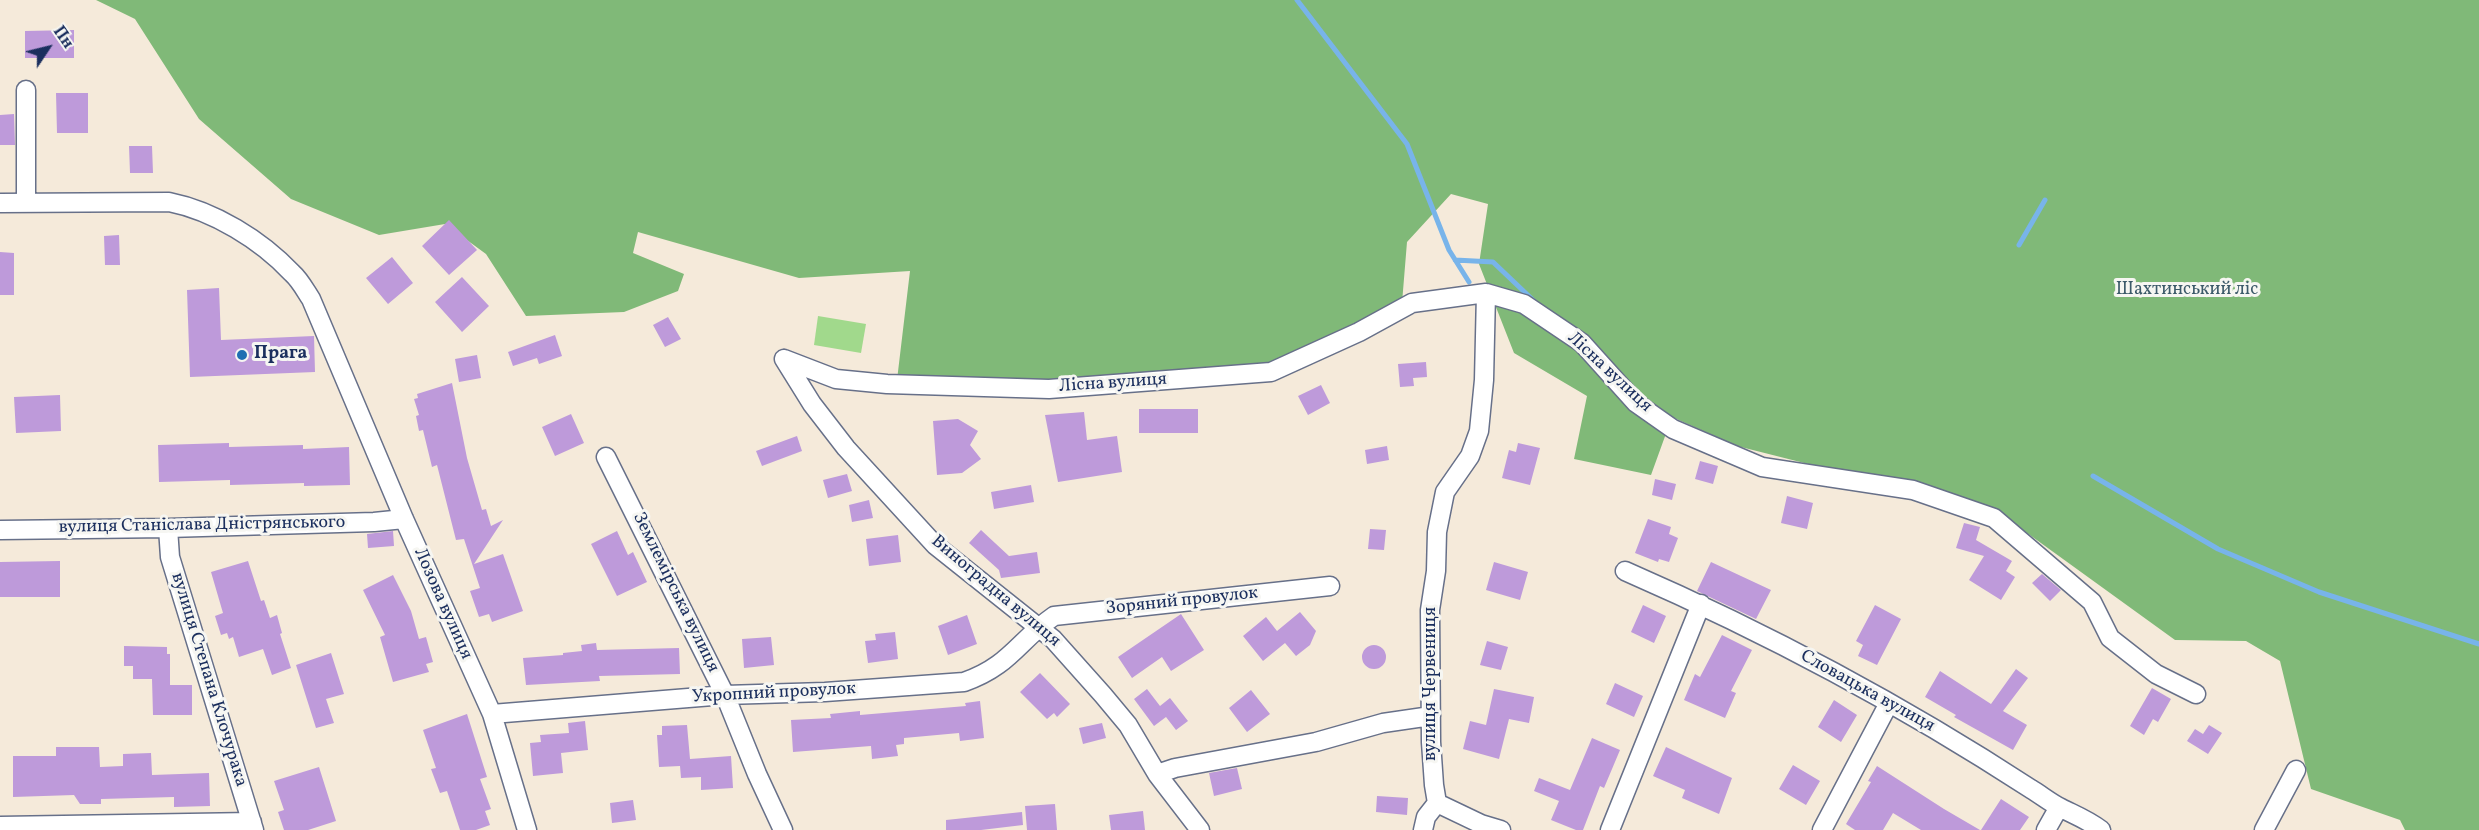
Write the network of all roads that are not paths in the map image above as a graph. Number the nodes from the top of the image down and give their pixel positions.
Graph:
1 (26, 90) dead end
2 (0, 203) edge
3 (26, 203) junction
4 (1486, 293) junction
5 (784, 359) joint
6 (606, 457) dead end
7 (404, 519) junction
8 (168, 528) junction
9 (0, 530) edge
10 (1625, 571) dead end
11 (1330, 586) dead end
12 (1701, 604) junction
13 (1037, 627) junction
14 (2196, 694) dead end
15 (725, 695) junction
16 (1889, 704) junction
17 (492, 714) junction
18 (1431, 716) junction
19 (2296, 771) dead end
20 (1157, 774) junction
21 (1437, 803) junction
22 (2060, 807) junction
23 (0, 826) edge
24 (253, 826) edge
25 (527, 830) edge
26 (783, 830) edge
27 (1200, 830) edge
28 (1423, 830) edge
29 (1501, 830) edge
30 (1610, 830) edge
31 (1822, 830) edge
32 (2046, 830) edge
33 (2101, 830) edge
34 (2264, 830) edge

1 - 3 street
2 - 3 street, Лозова вулиця
3 - 7 street, Лозова вулиця
4 - 5 street, Лісна вулиця
4 - 14 street, Лісна вулиця
4 - 18 street, вулиця Червениця
5 - 13 street, Виноградна вулиця
6 - 15 street, Землемірська вулиця
7 - 8 street, вулиця Станіслава Дністрянського
7 - 17 street, Лозова вулиця
8 - 9 street, вулиця Станіслава Дністрянського
8 - 24 street, вулиця Степана Клочурака
10 - 12 street, Словацька вулиця
11 - 13 street, Зоряний провулок
12 - 16 street, Словацька вулиця
12 - 30 street
13 - 15 street, Укропний провулок
13 - 20 street, Виноградна вулиця
15 - 17 street, Укропний провулок
15 - 26 street, Землемірська вулиця
16 - 22 street, Словацька вулиця
16 - 31 street
17 - 25 street, Лозова вулиця
18 - 20 street
18 - 21 street, вулиця Червениця
19 - 34 street
20 - 27 street, Виноградна вулиця
21 - 28 street
21 - 29 street
22 - 32 street
22 - 33 street, Словацька вулиця
23 - 24 street

